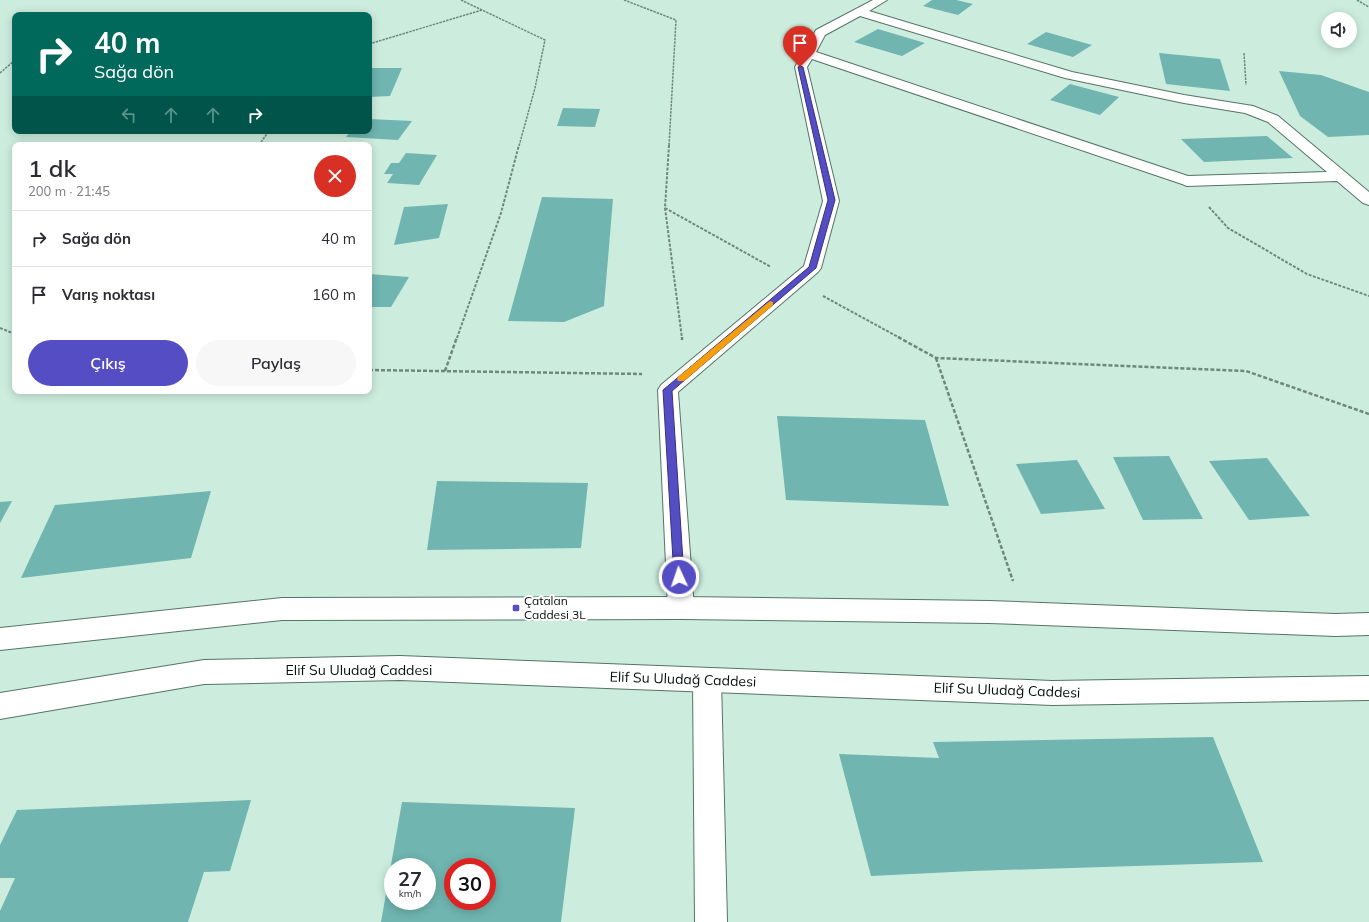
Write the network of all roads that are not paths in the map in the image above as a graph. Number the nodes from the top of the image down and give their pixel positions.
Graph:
1 (881, 0) edge
2 (859, 12) junction
3 (809, 54) junction
4 (1341, 176) junction
5 (1369, 200) edge
6 (681, 608) junction
7 (1369, 624) edge
8 (0, 640) edge
9 (708, 680) junction
10 (1369, 688) edge
11 (0, 706) edge
12 (711, 922) edge

1 - 2 street
2 - 3 street
2 - 4 street
3 - 4 street
3 - 6 street
4 - 5 street
6 - 7 street
6 - 8 street
9 - 10 street, Elif Su Uludağ Caddesi
9 - 11 street, Elif Su Uludağ Caddesi
9 - 12 street

